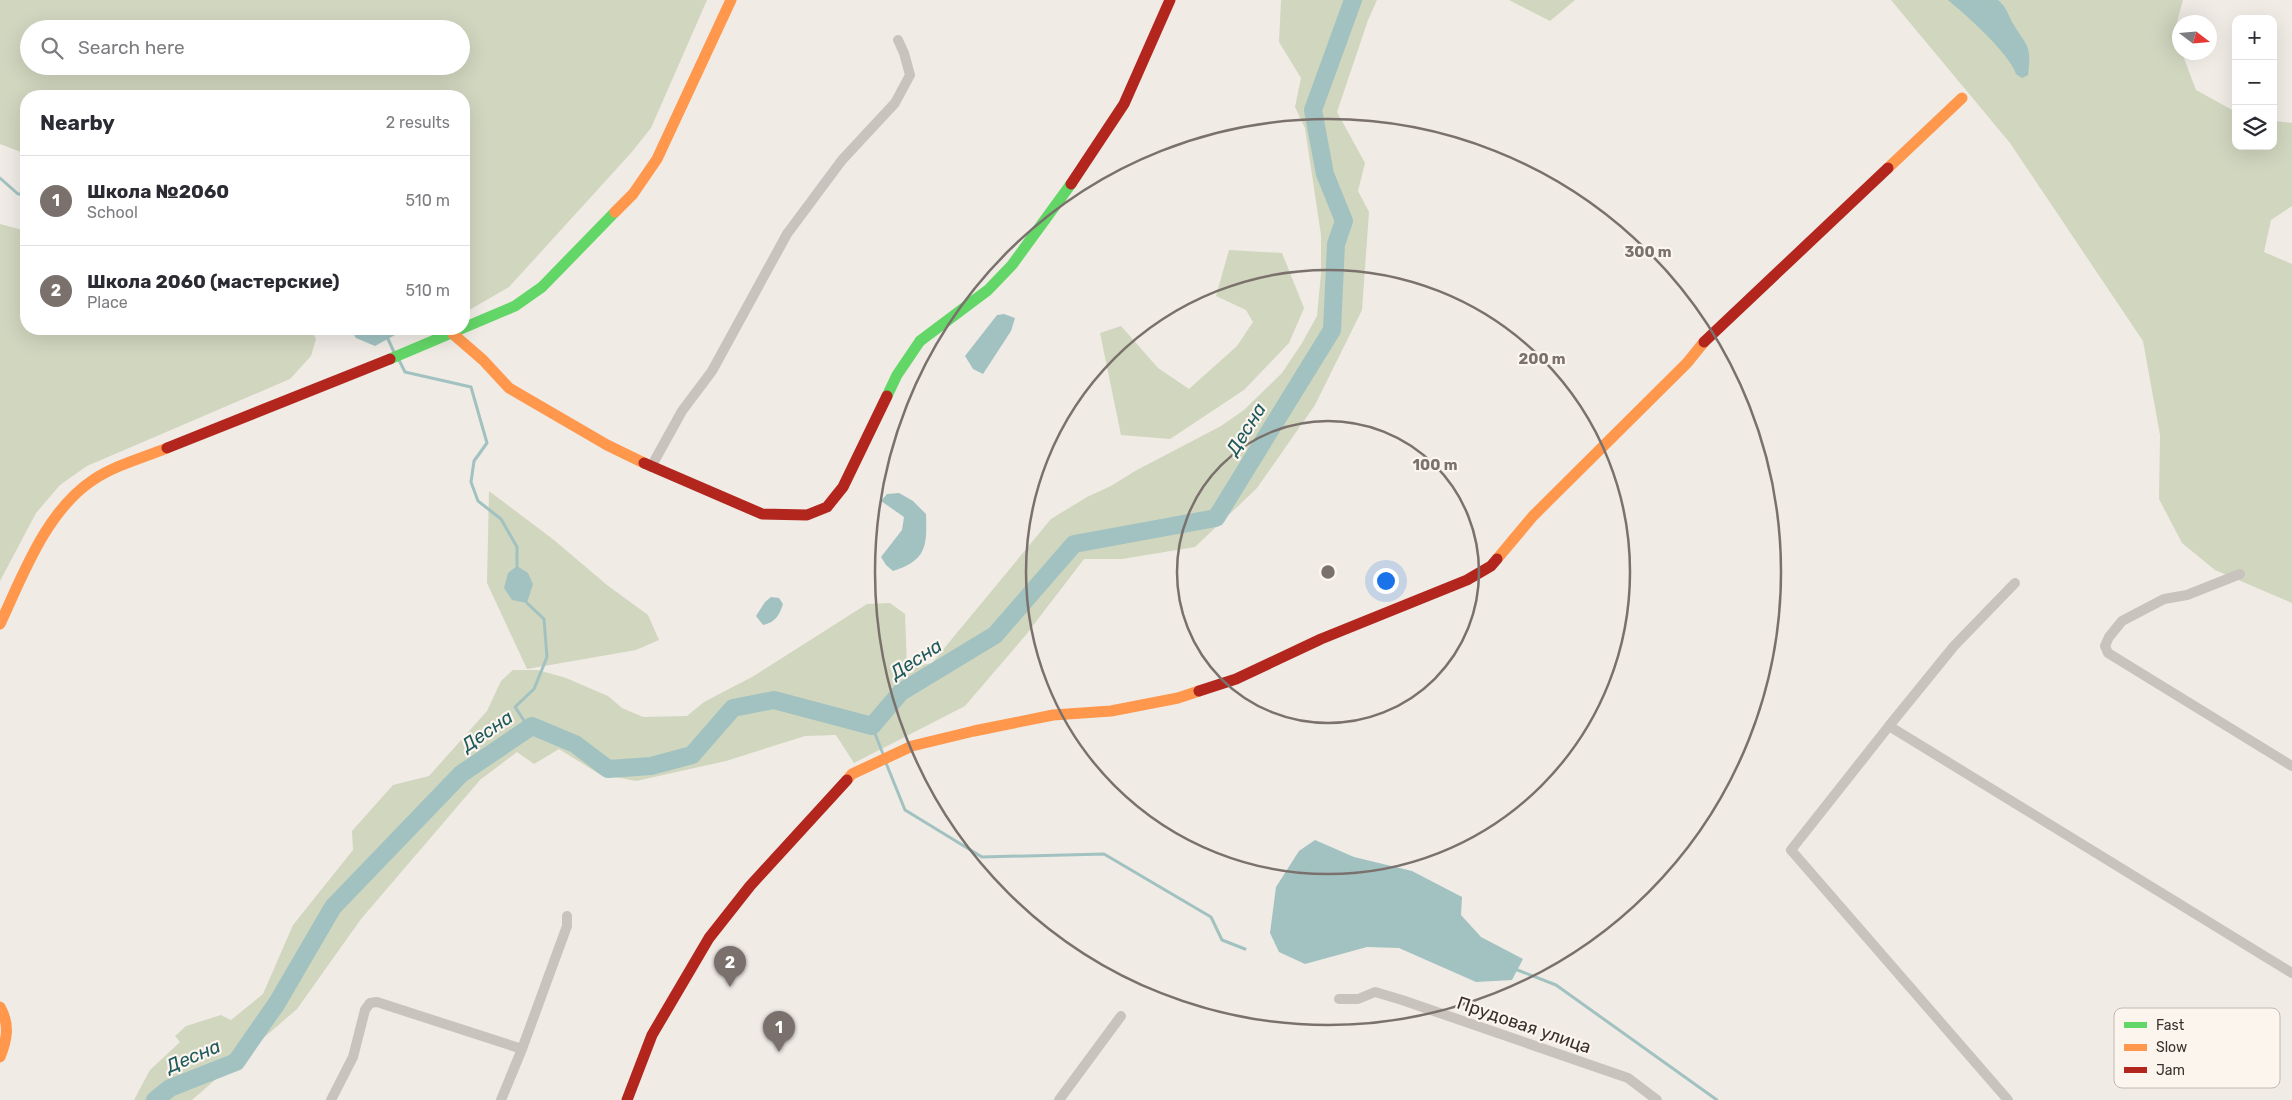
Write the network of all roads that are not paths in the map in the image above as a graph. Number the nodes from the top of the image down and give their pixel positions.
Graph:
1 (731, 0) edge
2 (1170, 0) edge
3 (898, 40) dead end
4 (1962, 98) dead end
5 (470, 326) edge
6 (451, 335) edge
7 (454, 335) edge
8 (651, 467) junction
9 (2240, 574) dead end
10 (2015, 583) dead end
11 (0, 624) edge
12 (1889, 726) junction
13 (2292, 766) edge
14 (567, 916) dead end
15 (2292, 973) edge
16 (1339, 998) dead end
17 (0, 1007) edge
18 (1121, 1016) dead end
19 (522, 1048) junction
20 (0, 1057) edge
21 (504, 1099) edge
22 (331, 1100) edge
23 (627, 1100) edge
24 (1059, 1100) edge
25 (1657, 1100) edge
26 (2008, 1100) edge

1 - 5 street
2 - 8 street
3 - 8 street
4 - 23 street
6 - 11 street
7 - 8 street
9 - 13 street
10 - 12 street
12 - 15 street
12 - 26 street
14 - 19 street
16 - 25 street, Прудовая улица
17 - 20 street
18 - 24 street
19 - 21 street
19 - 22 street

